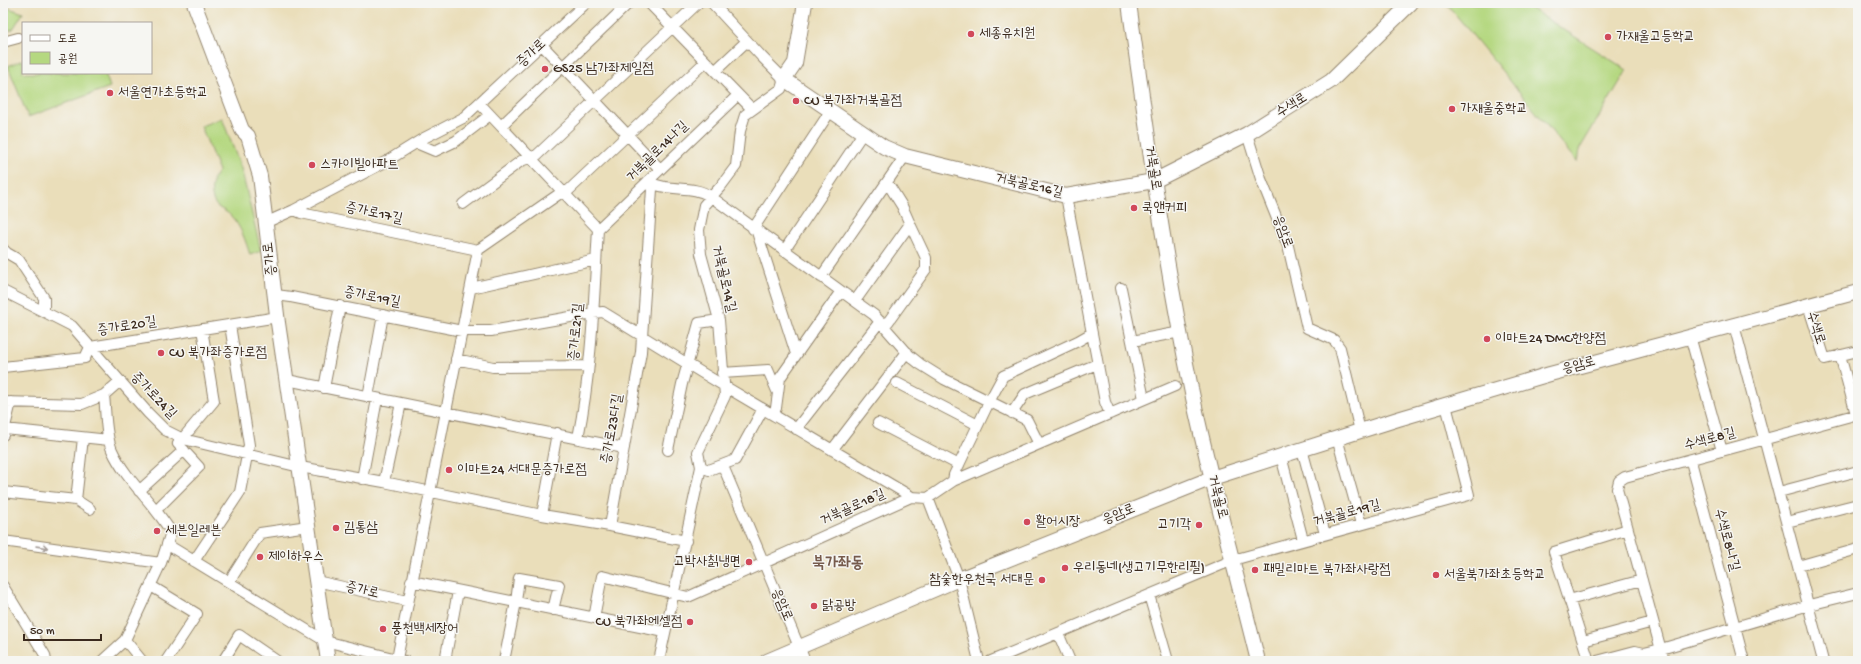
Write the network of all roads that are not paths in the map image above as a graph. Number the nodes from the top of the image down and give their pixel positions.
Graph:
1 (194, 3) edge
2 (586, 3) edge
3 (629, 3) edge
4 (649, 3) edge
5 (698, 3) edge
6 (712, 3) edge
7 (805, 3) edge
8 (1129, 3) edge
9 (1411, 3) edge
10 (672, 27) junction
11 (18, 38) dead end
12 (747, 41) junction
13 (3, 42) edge
14 (542, 45) junction
15 (705, 62) junction
16 (562, 67) junction
17 (715, 71) junction
18 (784, 79) junction
19 (738, 95) junction
20 (595, 101) junction
21 (479, 103) junction
22 (752, 110) junction
23 (831, 110) junction
24 (490, 115) junction
25 (500, 126) junction
26 (863, 133) junction
27 (1247, 134) junction
28 (627, 135) junction
29 (416, 143) junction
30 (905, 156) junction
31 (530, 158) junction
32 (660, 169) junction
33 (648, 181) junction
34 (1154, 181) junction
35 (886, 182) junction
36 (562, 192) junction
37 (710, 196) junction
38 (1066, 196) junction
39 (463, 204) dead end
40 (294, 210) junction
41 (267, 222) junction
42 (910, 224) junction
43 (598, 229) junction
44 (755, 230) junction
45 (3, 249) edge
46 (478, 250) junction
47 (784, 251) junction
48 (596, 260) junction
49 (821, 277) junction
50 (470, 288) junction
51 (1121, 288) dead end
52 (3, 291) edge
53 (841, 291) junction
54 (1858, 292) edge
55 (276, 296) junction
56 (855, 302) junction
57 (1808, 305) junction
58 (340, 306) junction
59 (44, 310) junction
60 (593, 313) junction
61 (383, 315) junction
62 (278, 317) junction
63 (719, 320) junction
64 (882, 323) junction
65 (230, 325) junction
66 (1734, 325) junction
67 (202, 329) junction
68 (462, 331) junction
69 (1181, 332) junction
70 (1092, 333) junction
71 (642, 336) junction
72 (1690, 336) junction
73 (1132, 341) junction
74 (90, 347) junction
75 (1858, 351) edge
76 (907, 352) junction
77 (796, 354) junction
78 (1840, 355) junction
79 (456, 359) junction
80 (1097, 364) junction
81 (689, 365) junction
82 (588, 366) junction
83 (3, 367) edge
84 (722, 373) junction
85 (287, 380) junction
86 (120, 381) junction
87 (897, 383) dead end
88 (723, 386) junction
89 (1175, 386) dead end
90 (324, 388) junction
91 (778, 392) junction
92 (104, 395) junction
93 (372, 398) junction
94 (1144, 399) junction
95 (7, 402) edge
96 (989, 402) junction
97 (401, 403) junction
98 (1446, 405) junction
99 (763, 409) junction
100 (446, 412) junction
101 (1012, 413) junction
102 (1110, 414) junction
103 (1857, 414) edge
104 (773, 415) junction
105 (878, 423) dead end
106 (978, 425) junction
107 (796, 429) junction
108 (1360, 431) junction
109 (4, 432) edge
110 (557, 433) junction
111 (82, 438) junction
112 (578, 438) junction
113 (1337, 438) junction
114 (1765, 439) junction
115 (109, 440) junction
116 (183, 444) junction
117 (1040, 444) junction
118 (624, 448) junction
119 (1302, 449) junction
120 (668, 450) dead end
121 (832, 450) junction
122 (1722, 451) junction
123 (248, 456) junction
124 (1281, 456) junction
125 (1693, 459) junction
126 (959, 465) junction
127 (701, 466) junction
128 (723, 466) junction
129 (300, 467) junction
130 (1858, 471) edge
131 (1212, 478) junction
132 (362, 479) junction
133 (954, 481) junction
134 (384, 482) junction
135 (140, 491) junction
136 (3, 492) edge
137 (430, 492) junction
138 (1779, 492) junction
139 (912, 497) junction
140 (928, 498) junction
141 (76, 500) junction
142 (1858, 504) edge
143 (90, 509) dead end
144 (156, 510) junction
145 (542, 515) junction
146 (1787, 522) junction
147 (1361, 524) junction
148 (308, 526) junction
149 (610, 526) junction
150 (1628, 528) junction
151 (1325, 534) junction
152 (1304, 540) junction
153 (3, 541) edge
154 (686, 541) junction
155 (168, 545) junction
156 (1858, 550) edge
157 (1232, 560) junction
158 (194, 561) junction
159 (161, 563) junction
160 (764, 563) junction
161 (1798, 566) junction
162 (959, 579) junction
163 (316, 580) junction
164 (1642, 580) junction
165 (229, 582) junction
166 (411, 582) junction
167 (3, 586) edge
168 (151, 586) junction
169 (458, 591) junction
170 (674, 593) junction
171 (1858, 593) edge
172 (1149, 595) junction
173 (1569, 600) junction
174 (407, 601) junction
175 (516, 602) junction
176 (1809, 605) junction
177 (553, 610) junction
178 (594, 618) junction
179 (1653, 622) junction
180 (1735, 628) junction
181 (665, 632) junction
182 (1058, 633) junction
183 (125, 640) junction
184 (325, 641) junction
185 (1583, 641) junction
186 (799, 647) junction
187 (1661, 649) junction
188 (380, 658) edge
189 (401, 660) edge
190 (46, 661) edge
191 (102, 661) edge
192 (142, 661) edge
193 (166, 661) edge
194 (223, 661) edge
195 (277, 661) edge
196 (328, 661) edge
197 (445, 661) edge
198 (504, 661) edge
199 (659, 661) edge
200 (767, 661) edge
201 (805, 661) edge
202 (979, 661) edge
203 (990, 661) edge
204 (1070, 661) edge
205 (1168, 661) edge
206 (1258, 661) edge
207 (1589, 661) edge
208 (1597, 661) edge
209 (1664, 661) edge
210 (1744, 661) edge
211 (1823, 661) edge

1 - 41 main road, 증가로
2 - 14 street, 증가로
3 - 16 street
4 - 10 street
5 - 10 street
6 - 12 street
7 - 18 main road
8 - 34 main road, 거북골로
9 - 27 main road, 수색로
10 - 15 street
10 - 20 street
11 - 13 street
12 - 17 street
12 - 18 street
14 - 16 street
14 - 21 street, 증가로
15 - 17 street
15 - 28 street
16 - 20 street
16 - 25 street
17 - 19 street
18 - 22 street, 거북골로14길
18 - 23 main road, 거북골로16길
19 - 22 street
19 - 32 street, 거북골로14나길
20 - 28 street
20 - 31 street
21 - 24 street
21 - 29 street, 증가로
22 - 37 street, 거북골로14길
23 - 26 main road, 거북골로16길
23 - 44 street
24 - 25 street
24 - 29 street
25 - 31 street
26 - 30 main road, 거북골로16길
26 - 47 street
27 - 34 main road, 수색로
27 - 108 street, 응암로
28 - 32 street
28 - 36 street
29 - 40 street, 증가로
30 - 35 street
30 - 38 main road, 거북골로16길
31 - 36 street
31 - 39 street
32 - 33 street, 거북골로14나길
33 - 37 street
33 - 43 street, 거북골로14나길
33 - 71 street, 증가로23다길
34 - 38 main road, 거북골로16길
34 - 69 main road, 거북골로
35 - 42 street
35 - 49 street
36 - 43 street
36 - 46 street
37 - 44 street
37 - 63 street, 거북골로14길
38 - 70 street
40 - 41 street
40 - 46 street, 증가로17길
41 - 55 main road, 증가로
42 - 56 street
42 - 64 street
43 - 48 street, 증가로21길
44 - 47 street
44 - 77 street
45 - 59 street
46 - 50 street
47 - 49 street
48 - 50 street
48 - 60 street, 증가로21길
49 - 53 street
50 - 68 street
51 - 73 street
52 - 59 street, 증가로20길
53 - 56 street
53 - 77 street
54 - 57 main road, 응암로
55 - 58 street, 증가로19길
55 - 62 main road, 증가로
56 - 64 street
57 - 66 main road, 응암로
57 - 78 street, 수색로
58 - 61 street, 증가로19길
58 - 90 street
59 - 74 street, 증가로20길
60 - 68 street
60 - 71 street
60 - 82 street, 증가로21길
61 - 68 street, 증가로19길
61 - 93 street
62 - 65 street, 증가로20길
62 - 85 main road, 증가로
63 - 81 street
63 - 84 street, 거북골로14길
64 - 76 street
64 - 107 street
65 - 67 street, 증가로20길
65 - 123 street
66 - 72 main road, 응암로
66 - 114 street
67 - 74 street, 증가로20길
67 - 116 street
68 - 79 street
69 - 73 street
69 - 131 main road, 거북골로
70 - 80 street
70 - 96 street
71 - 81 street
71 - 118 street, 증가로23다길
72 - 98 main road, 응암로
72 - 122 street
73 - 94 street
74 - 83 street
74 - 86 street, 증가로24길
75 - 78 street, 수색로
76 - 96 street
76 - 121 street
77 - 91 street
78 - 103 street, 수색로
79 - 82 street
79 - 100 street
80 - 101 street
80 - 102 street
81 - 88 street
81 - 120 street
82 - 112 street, 증가로21길
84 - 88 street, 거북골로14길
84 - 91 street
85 - 90 street
85 - 129 main road, 증가로
86 - 92 street
86 - 116 street, 증가로24길
87 - 106 street
88 - 99 street
88 - 127 street, 거북골로14길
89 - 94 street
90 - 93 street
91 - 104 street
92 - 95 street
92 - 115 street
93 - 97 street
93 - 132 street
94 - 102 street
95 - 109 street
96 - 101 street
96 - 106 street
97 - 100 street
97 - 134 street
98 - 108 main road, 응암로
98 - 147 street, 거북골로19길
99 - 104 street
99 - 128 street
100 - 110 street
100 - 137 street
101 - 117 street
102 - 117 street
103 - 114 street, 수색로8길
104 - 107 street
105 - 126 street
106 - 126 street
107 - 121 street
108 - 113 main road, 응암로
109 - 111 street
110 - 112 street
110 - 145 street
111 - 115 street
111 - 141 street
112 - 118 street
113 - 119 main road, 응암로
113 - 147 street
114 - 122 street, 수색로8길
114 - 138 street
115 - 135 street
116 - 123 street, 증가로24길
116 - 135 street
116 - 144 street
117 - 133 street
118 - 149 street, 증가로23다길
119 - 124 main road, 응암로
119 - 151 street
121 - 139 street
122 - 125 street, 수색로8길
123 - 129 street, 증가로24길
123 - 158 street
124 - 131 main road, 응암로
124 - 152 street
125 - 150 street, 수색로8길
125 - 180 street, 수색로8나길
126 - 133 street
127 - 128 street
127 - 154 street, 거북골로14길
128 - 160 street
129 - 132 street, 증가로24길
129 - 148 main road, 증가로
130 - 138 street
131 - 157 main road, 거북골로
131 - 162 main road, 응암로
132 - 134 street, 증가로24길
133 - 140 street
134 - 137 street, 증가로24길
135 - 144 street
136 - 141 street
137 - 145 street, 증가로24길
137 - 166 street
138 - 146 street
139 - 140 street, 거북골로18길
139 - 160 street, 거북골로18길
140 - 162 street
141 - 143 street
142 - 146 street
144 - 155 street
145 - 149 street, 증가로24길
146 - 161 street
147 - 151 street, 거북골로19길
148 - 163 main road, 증가로
148 - 165 street
149 - 154 street, 증가로24길
150 - 164 street, 수색로8길
150 - 173 street
151 - 152 street, 거북골로19길
152 - 157 street, 거북골로19길
153 -> 159 street
154 - 170 street, 거북골로14길
155 - 158 street
155 - 159 street
156 - 161 street
157 - 172 street, 거북골로19길
157 - 206 main road, 거북골로
158 - 165 street
159 - 168 street
160 - 170 street, 거북골로18길
160 - 186 street, 응암로
161 - 176 street
162 - 186 main road, 응암로
162 - 202 street
163 - 174 street, 증가로
163 - 184 main road, 증가로
164 - 173 street
164 - 179 street, 수색로8길
165 - 184 street
166 - 169 street
166 - 174 street
167 - 190 street
168 - 183 street
168 - 193 street
169 - 175 street
169 - 197 street
170 - 178 street, 거북골로18길
170 - 181 street, 거북골로14길
171 - 176 street
172 - 182 street, 거북골로19길
172 - 205 street
173 - 185 street
174 - 189 street
175 - 177 street
175 - 177 street
175 - 198 street
176 - 180 street
176 - 211 street
177 - 178 street
178 - 181 street
179 - 185 street
179 - 187 street, 수색로8길
180 - 187 street
180 - 210 street, 수색로8나길
181 - 199 street, 거북골로14길
182 - 203 street, 거북골로19길
182 - 204 street
183 - 191 street
183 - 192 street
184 - 188 street
184 - 196 main road, 증가로
185 - 207 street
186 - 200 main road, 응암로
186 - 201 street, 응암로
187 - 208 street
187 - 209 street, 수색로8길
188 - 189 street
194 - 195 street

